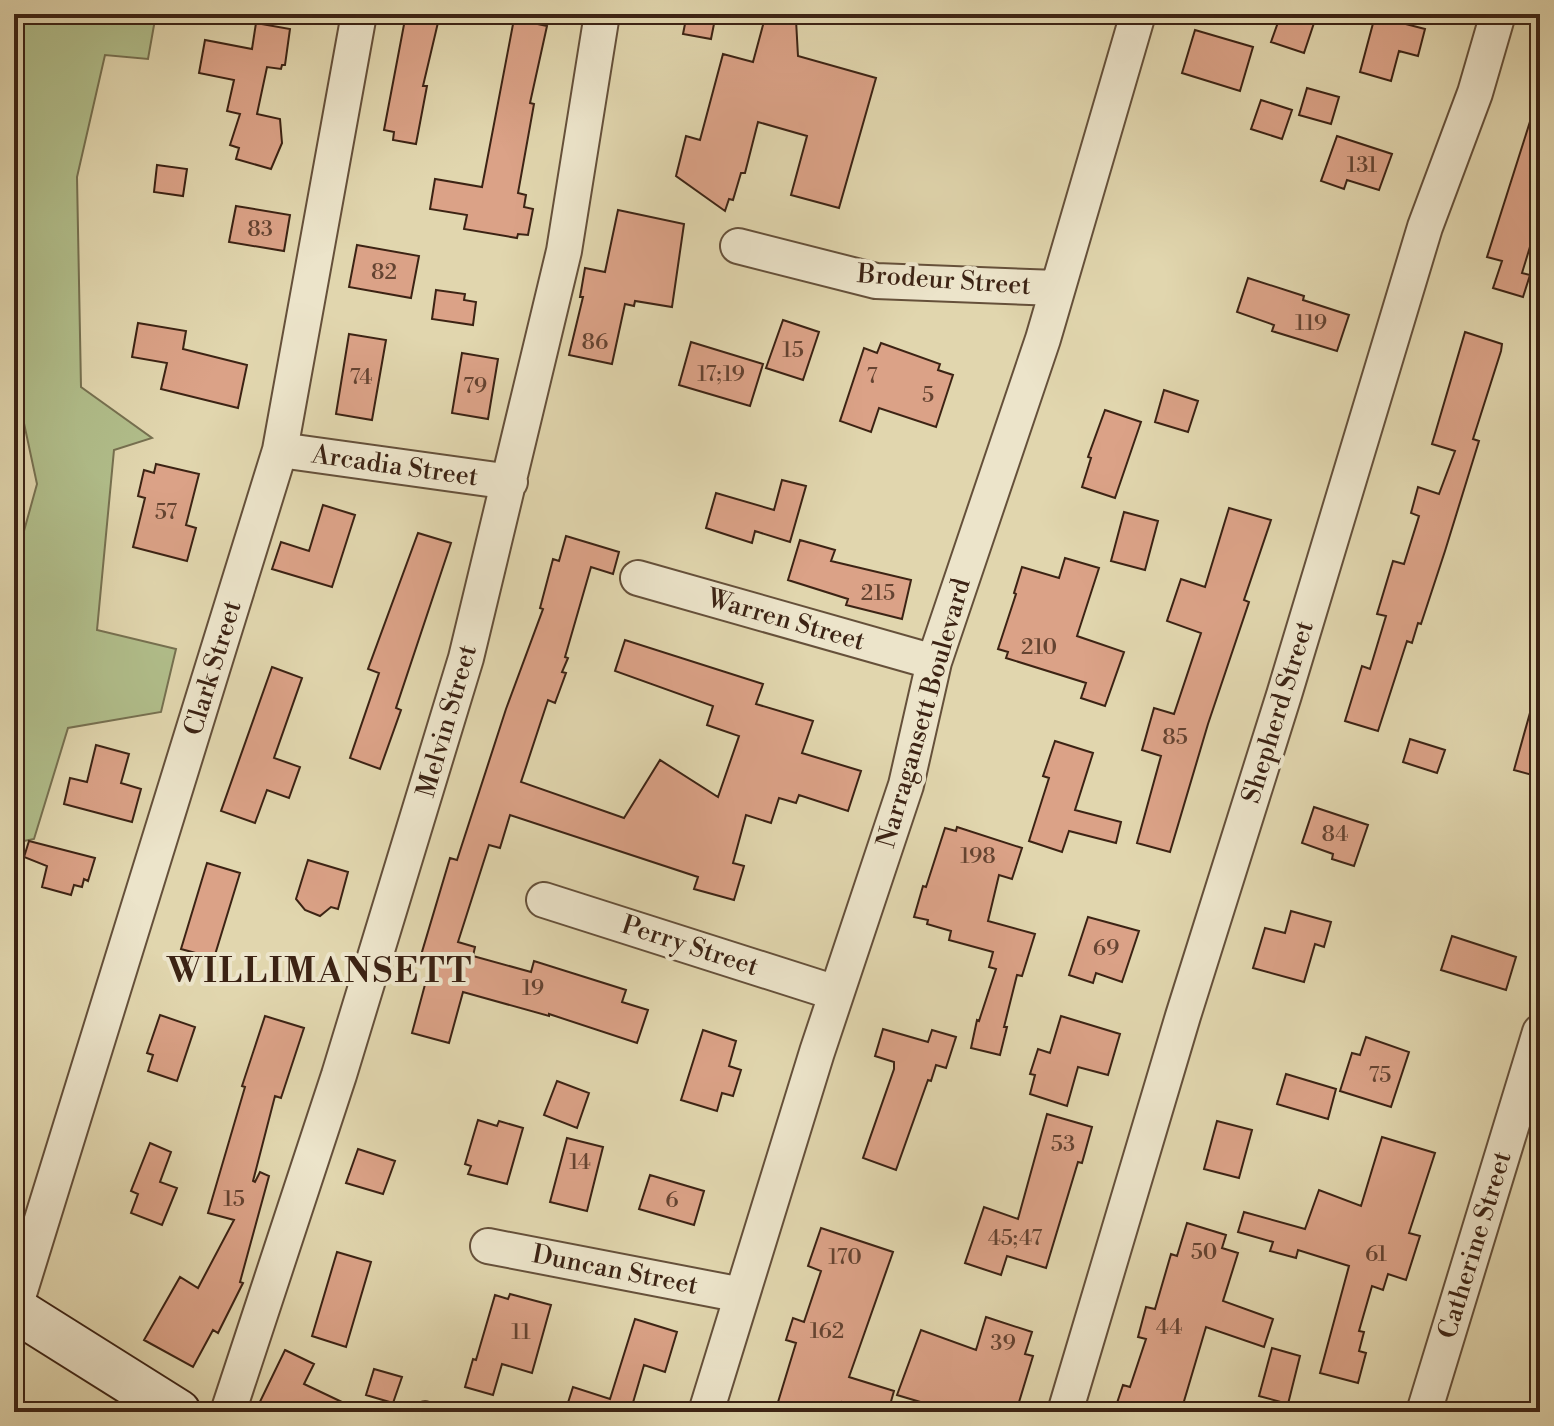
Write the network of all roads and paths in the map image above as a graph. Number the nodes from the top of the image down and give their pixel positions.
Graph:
1 (359, 14) edge
2 (602, 14) edge
3 (1138, 14) edge
4 (1498, 14) edge
5 (738, 246) dead end
6 (1057, 288) junction
7 (280, 450) junction
8 (510, 482) junction
9 (638, 578) dead end
10 (934, 662) junction
11 (544, 900) dead end
12 (836, 993) junction
13 (1540, 1032) edge
14 (488, 1246) dead end
15 (742, 1295) junction
16 (14, 1310) edge
17 (178, 1412) edge
18 (228, 1412) edge
19 (706, 1412) edge
20 (1065, 1412) edge
21 (1424, 1412) edge

1 - 7 street, Clark Street
2 - 8 street, Melvin Street
3 - 6 street, Narragansett Boulevard
4 - 20 street, Shepherd Street
5 - 6 street, Brodeur Street
6 - 10 street, Narragansett Boulevard
7 - 8 street, Arcadia Street
7 - 16 street, Clark Street
8 - 18 street, Melvin Street
9 - 10 street, Warren Street
10 - 12 street, Narragansett Boulevard
11 - 12 street, Perry Street
12 - 15 street, Narragansett Boulevard
13 - 21 street, Catherine Street
14 - 15 street, Duncan Street
15 - 19 street, Narragansett Boulevard
16 - 17 main road

